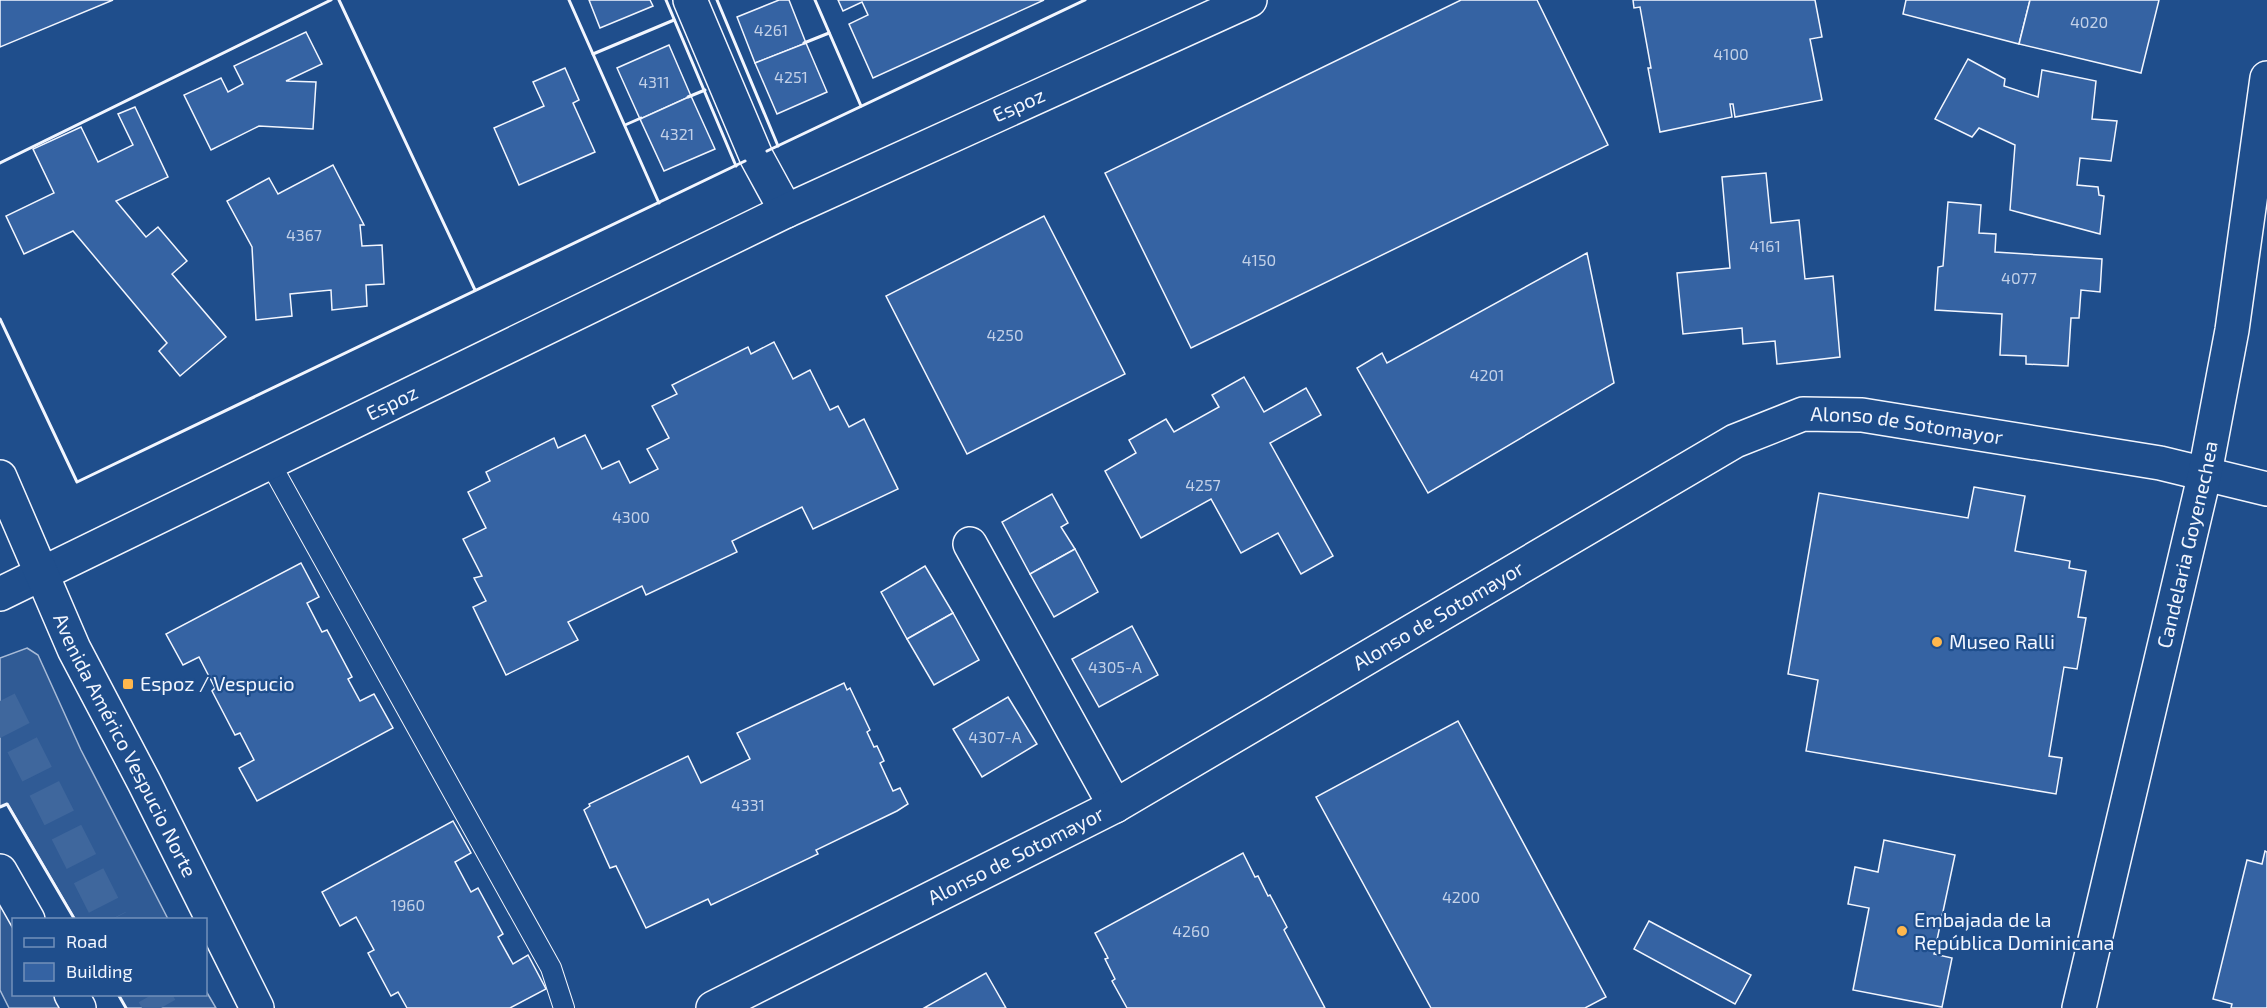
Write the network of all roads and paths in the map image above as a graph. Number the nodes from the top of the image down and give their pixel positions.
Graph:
1 (690, 0) edge
2 (1241, 2) edge
3 (2267, 78) edge
4 (786, 211) junction
5 (270, 463) junction
6 (2205, 473) junction
7 (0, 477) edge
8 (2267, 489) edge
9 (970, 544) dead end
10 (41, 573) junction
11 (0, 594) edge
12 (1115, 806) junction
13 (0, 871) edge
14 (27, 918) edge
15 (257, 1008) edge
16 (564, 1008) edge
17 (713, 1008) edge
18 (2079, 1008) edge

1 - 4 main road
2 - 4 main road, Espoz
3 - 6 main road, Candelaria Goyenechea
4 - 5 main road, Espoz
5 - 10 main road, Espoz
5 - 16 lane
6 - 8 main road, Alonso de Sotomayor
6 - 12 main road, Alonso de Sotomayor
6 - 18 main road, Candelaria Goyenechea
7 - 10 main road, Avenida Américo Vespucio Norte
9 - 12 main road
10 - 11 main road, Espoz
10 - 15 main road, Avenida Américo Vespucio Norte
12 - 17 main road, Alonso de Sotomayor
13 - 14 main road

